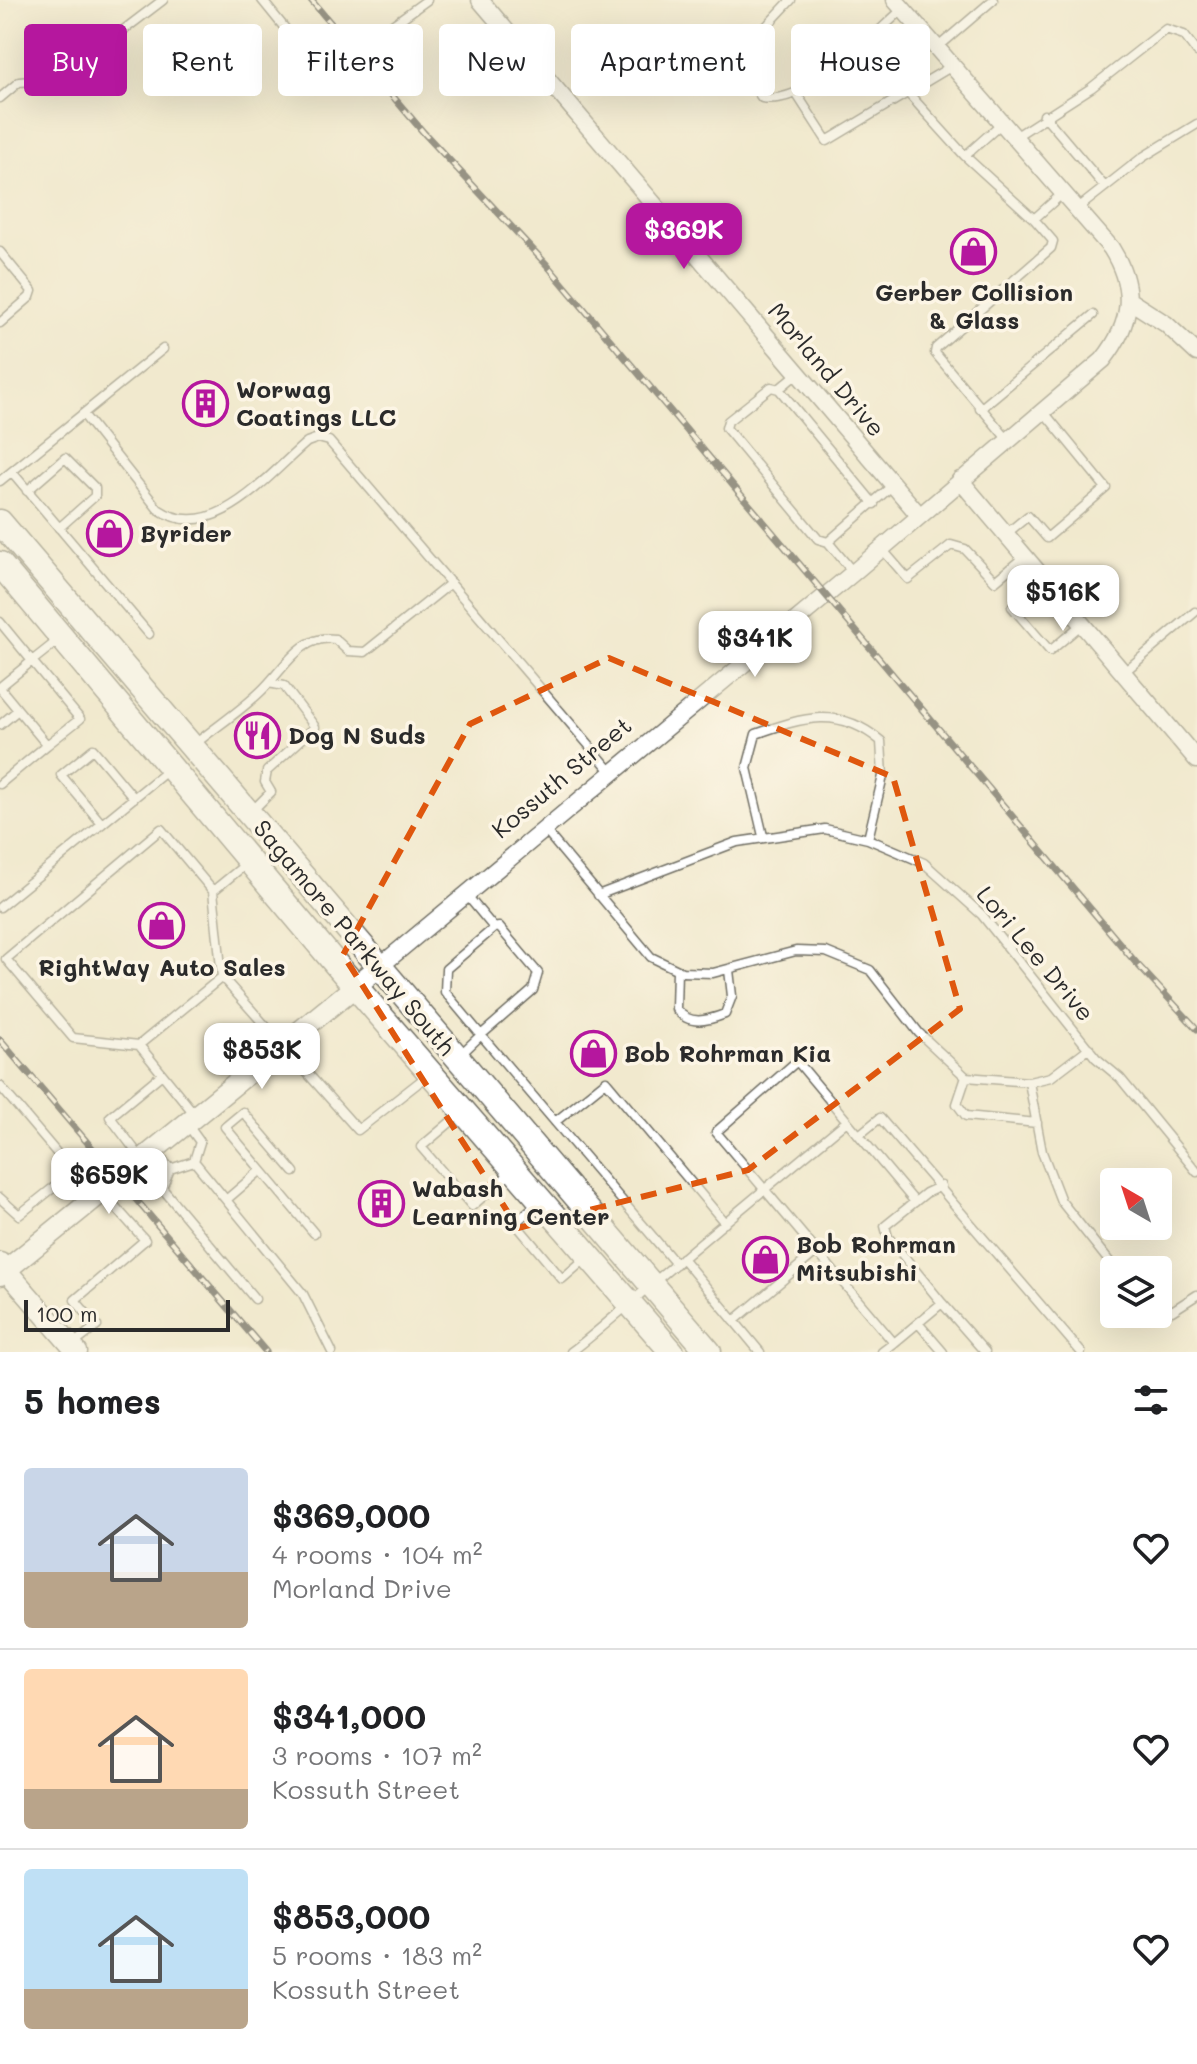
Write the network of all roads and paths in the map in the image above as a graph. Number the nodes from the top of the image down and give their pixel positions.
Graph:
1 (163, 0) edge
2 (262, 0) edge
3 (427, 0) edge
4 (480, 0) edge
5 (791, 0) edge
6 (993, 0) edge
7 (899, 5) edge
8 (883, 24) edge
9 (937, 48) junction
10 (1197, 52) edge
11 (952, 66) junction
12 (930, 78) edge
13 (791, 95) edge
14 (798, 96) edge
15 (903, 96) edge
16 (911, 96) edge
17 (0, 98) edge
18 (1044, 115) junction
19 (1002, 123) junction
20 (1197, 124) edge
21 (1015, 137) junction
22 (965, 156) junction
23 (1105, 187) junction
24 (1063, 193) junction
25 (1077, 209) junction
26 (1034, 219) junction
27 (0, 252) edge
28 (1130, 301) junction
29 (1093, 315) dead end
30 (0, 323) edge
31 (163, 349) dead end
32 (1197, 353) edge
33 (798, 373) junction
34 (779, 389) junction
35 (980, 409) junction
36 (1043, 411) junction
37 (83, 414) junction
38 (1008, 440) junction
39 (12, 472) junction
40 (960, 480) junction
41 (0, 481) edge
42 (893, 485) junction
43 (27, 491) junction
44 (874, 504) junction
45 (919, 515) junction
46 (0, 522) edge
47 (59, 528) junction
48 (1006, 534) junction
49 (828, 542) junction
50 (882, 548) junction
51 (1025, 556) junction
52 (0, 564) edge
53 (853, 573) junction
54 (1044, 579) junction
55 (451, 583) junction
56 (1195, 612) dead end
57 (0, 622) edge
58 (1082, 624) junction
59 (149, 634) dead end
60 (62, 638) junction
61 (32, 661) junction
62 (1123, 673) junction
63 (269, 683) junction
64 (0, 687) edge
65 (18, 710) junction
66 (0, 725) edge
67 (47, 745) junction
68 (191, 747) junction
69 (1197, 760) edge
70 (171, 767) junction
71 (611, 771) junction
72 (0, 784) edge
73 (134, 798) junction
74 (248, 814) junction
75 (102, 824) junction
76 (543, 828) junction
77 (763, 836) junction
78 (868, 839) junction
79 (250, 861) junction
80 (213, 891) junction
81 (464, 893) junction
82 (598, 895) junction
83 (0, 907) edge
84 (494, 928) junction
85 (379, 967) junction
86 (677, 970) junction
87 (729, 970) junction
88 (222, 977) junction
89 (355, 987) junction
90 (481, 1035) junction
91 (139, 1045) junction
92 (281, 1047) junction
93 (1089, 1048) junction
94 (457, 1058) junction
95 (431, 1073) junction
96 (162, 1074) junction
97 (966, 1077) junction
98 (1029, 1082) junction
99 (0, 1086) edge
100 (463, 1110) junction
101 (192, 1120) junction
102 (847, 1121) junction
103 (555, 1122) junction
104 (1037, 1123) junction
105 (859, 1135) junction
106 (149, 1155) junction
107 (194, 1161) junction
108 (170, 1169) junction
109 (261, 1170) junction
110 (514, 1170) junction
111 (73, 1172) junction
112 (294, 1172) dead end
113 (1197, 1172) edge
114 (941, 1186) junction
115 (765, 1189) junction
116 (99, 1196) junction
117 (0, 1198) edge
118 (226, 1200) junction
119 (541, 1200) junction
120 (915, 1202) junction
121 (725, 1223) junction
122 (314, 1233) dead end
123 (817, 1251) junction
124 (589, 1256) junction
125 (1105, 1256) edge
126 (679, 1261) junction
127 (2, 1269) edge
128 (651, 1285) junction
129 (1197, 1295) edge
130 (255, 1299) dead end
131 (630, 1303) junction
132 (942, 1303) junction
133 (1172, 1311) edge
134 (734, 1321) junction
135 (918, 1323) junction
136 (894, 1343) junction
137 (74, 1349) edge
138 (332, 1352) edge
139 (571, 1352) edge
140 (672, 1352) edge
141 (709, 1352) edge
142 (760, 1352) edge
143 (882, 1352) edge
144 (943, 1352) edge
145 (985, 1352) edge
146 (1081, 1352) edge

1 - 17 lane
2 - 3 lane
4 - 33 street, Morland Drive
5 - 13 lane
6 - 9 lane
7 - 8 lane
7 - 9 street
9 - 11 street
10 - 18 lane
11 - 12 lane
11 - 19 street
14 - 15 lane
16 - 22 lane
18 - 21 lane
18 - 23 lane
19 - 21 street
19 - 22 lane
20 - 23 lane
21 - 24 street
22 - 26 lane
23 - 25 lane
24 - 25 street
24 - 26 lane
25 - 28 street
26 - 35 lane
27 - 30 lane
28 - 32 street
28 - 36 street, Kossuth Street
29 - 35 lane
31 - 37 lane
33 - 34 lane
33 - 42 street, Morland Drive
34 - 44 lane
34 - 49 lane
35 - 38 lane
36 - 38 street, Kossuth Street
36 - 48 lane
37 - 39 lane
37 - 55 lane
38 - 40 street, Kossuth Street
39 - 41 lane
39 - 43 lane
40 - 45 street, Kossuth Street
40 - 48 street
42 - 44 lane
42 - 45 street, Morland Drive
43 - 47 lane
43 - 47 lane
44 - 49 lane
45 - 50 street, Kossuth Street
46 - 68 main road, Sagamore Parkway South
47 - 59 lane
48 - 51 street
49 - 53 lane
50 - 51 lane
50 - 53 street, Kossuth Street
51 - 54 street
52 - 60 main road, Sagamore Parkway South
53 - 71 street, Kossuth Street
54 - 58 street
54 - 58 lane
55 - 63 lane
55 - 71 lane
56 - 62 lane
57 - 61 lane
58 - 62 street
60 - 61 lane
60 - 70 main road, Sagamore Parkway South
61 - 64 lane
61 - 67 lane
62 - 69 street
63 - 68 lane
63 - 74 lane
64 - 65 lane
65 - 66 lane
65 - 67 lane
67 - 72 lane
68 - 74 main road, Sagamore Parkway South
70 - 73 lane
70 - 79 main road, Sagamore Parkway South
71 - 76 street, Kossuth Street
73 - 75 lane
73 - 75 lane
74 - 85 main road, Sagamore Parkway South
75 - 83 lane
76 - 81 street, Kossuth Street
76 - 82 lane
77 - 78 lane, Lori Lee Drive
77 - 78 lane
77 - 82 lane, Lori Lee Drive
78 - 93 lane, Lori Lee Drive
79 - 80 lane
79 - 89 main road, Sagamore Parkway South
80 - 88 lane
80 - 91 lane
81 - 84 lane
81 - 85 street, Kossuth Street
82 - 86 lane
84 - 90 lane
84 - 90 lane
85 - 89 street, Kossuth Street
85 - 94 main road, Sagamore Parkway South
86 - 87 lane
86 - 87 lane
87 - 97 lane
88 - 91 lane
88 - 92 lane
89 - 92 street, Kossuth Street
89 - 95 main road, Sagamore Parkway South
90 - 94 lane
90 - 103 lane
91 - 96 lane
92 - 95 lane
92 - 101 street, Kossuth Street
93 - 98 lane, Lori Lee Drive
93 - 113 lane, Lori Lee Drive
94 - 128 main road, Sagamore Parkway South
95 - 100 main road, Sagamore Parkway South
96 - 101 lane
96 - 106 lane
97 - 98 lane, Lori Lee Drive
97 - 104 lane
98 - 104 lane
99 - 111 lane
100 - 110 main road, Sagamore Parkway South
100 - 110 lane
101 - 106 street, Kossuth Street
101 - 107 lane
102 - 105 lane
102 - 115 lane
102 - 115 lane
103 - 121 lane
103 - 126 lane
104 - 125 lane
105 - 114 lane
105 - 120 lane
106 - 108 lane
106 - 116 street, Kossuth Street
107 - 108 lane
107 - 118 lane
108 - 130 lane
109 - 112 lane
109 - 118 lane
109 - 122 lane
110 - 119 main road, Sagamore Parkway South
111 - 116 lane
111 - 117 lane
114 - 120 lane
114 - 146 lane
115 - 121 lane
115 - 123 lane
116 - 127 street, Kossuth Street
116 - 137 lane
118 - 138 lane
119 - 124 main road, Sagamore Parkway South
119 - 124 lane
120 - 132 lane
121 - 126 lane
123 - 134 lane
123 - 136 lane
124 - 131 main road, Sagamore Parkway South
126 - 128 lane
126 - 134 lane
127 - 137 street
128 - 131 lane
128 - 141 main road, Sagamore Parkway South
129 - 133 lane
131 - 139 lane
131 - 140 main road, Sagamore Parkway South
132 - 135 lane
132 - 145 lane
134 - 142 lane
135 - 136 lane
135 - 144 lane
136 - 143 lane

